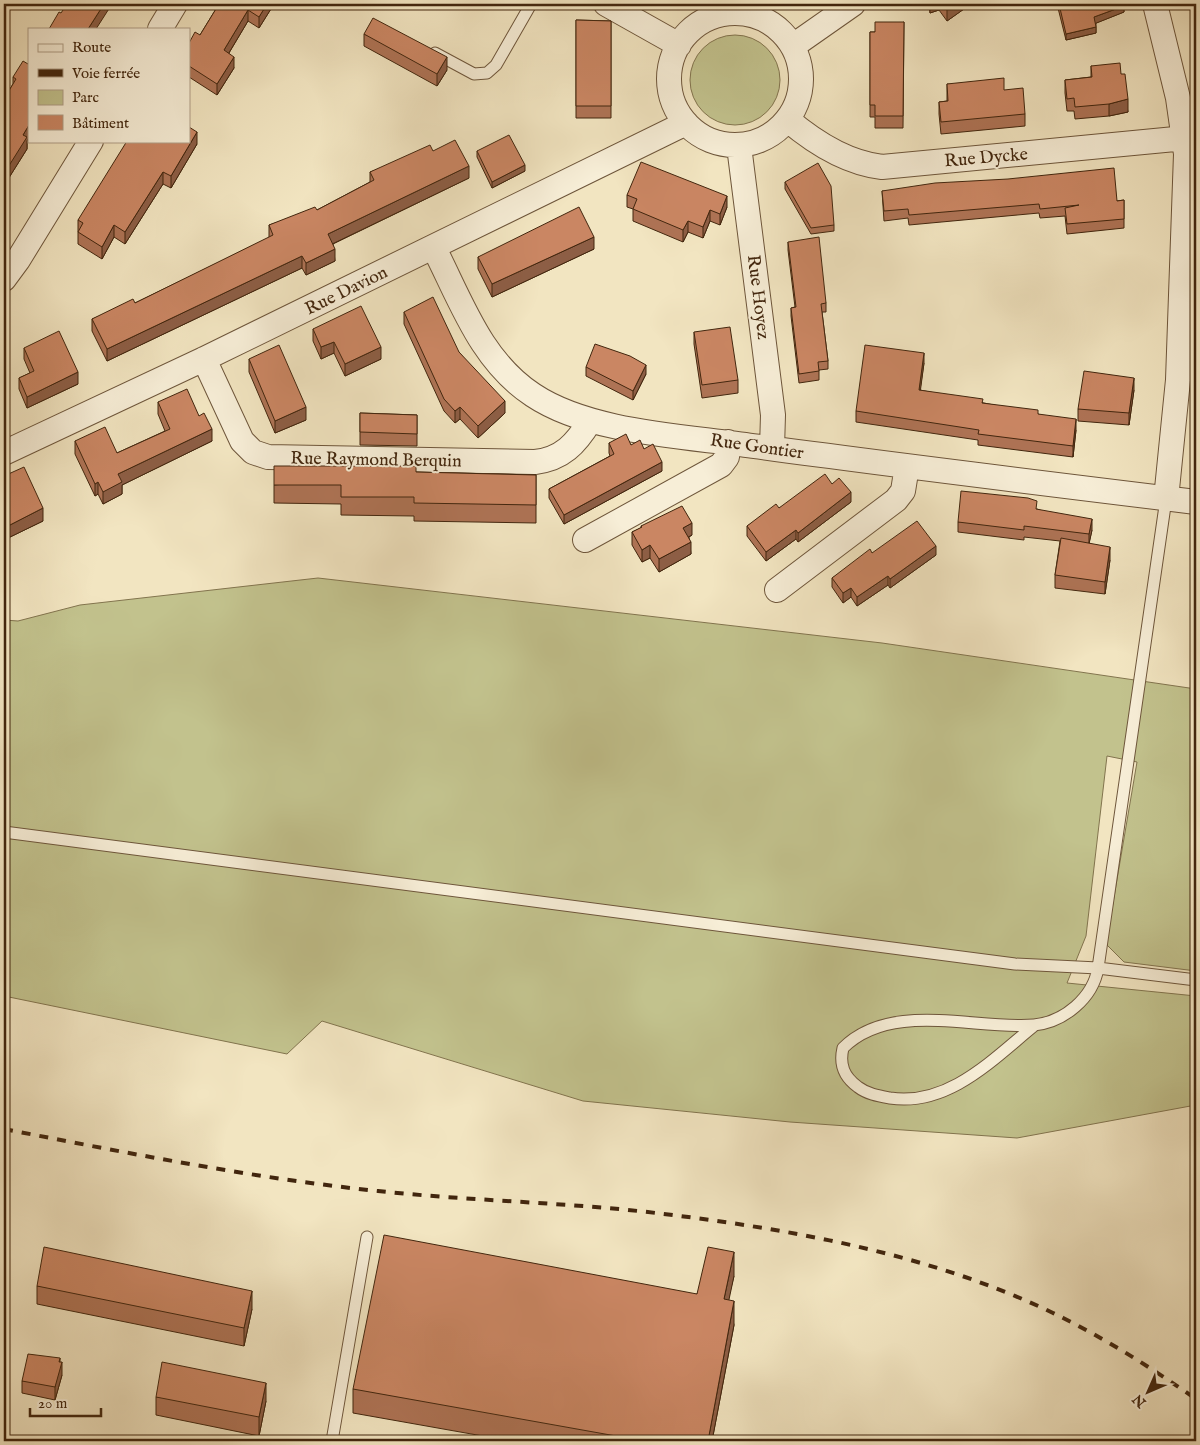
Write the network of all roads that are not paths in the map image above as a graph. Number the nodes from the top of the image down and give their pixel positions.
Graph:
1 (175, 4) edge
2 (531, 4) edge
3 (606, 4) edge
4 (853, 4) edge
5 (1155, 4) edge
6 (719, 9) edge
7 (161, 28) edge
8 (421, 45) edge
9 (678, 45) junction
10 (793, 46) junction
11 (788, 120) junction
12 (686, 123) junction
13 (1191, 138) edge
14 (90, 142) edge
15 (739, 146) junction
16 (434, 248) junction
17 (4, 279) edge
18 (204, 358) junction
19 (590, 421) junction
20 (728, 442) junction
21 (772, 448) junction
22 (4, 453) edge
23 (907, 466) junction
24 (1166, 498) junction
25 (1196, 502) edge
26 (585, 540) dead end
27 (777, 590) dead end
28 (4, 832) edge
29 (1098, 968) junction
30 (1196, 980) edge
31 (1035, 1025) junction
32 (367, 1237) dead end
33 (332, 1441) edge

1 - 7 street
2 - 8 lane
3 - 9 street
4 - 10 street
5 - 13 street
6 - 9 street
6 - 10 street
9 - 12 street
10 - 11 street
11 - 13 street, Rue Dycke
11 - 15 street
12 - 15 street
12 - 16 street, Rue Davion
13 - 24 street
14 - 17 street
15 - 21 street, Rue Hoyez
16 - 18 street, Rue Davion
16 - 19 street, Rue Gontier
18 - 19 street, Rue Raymond Berquin
18 - 22 street, Rue Davion
19 - 20 street, Rue Gontier
20 - 21 street, Rue Gontier
20 - 26 street
21 - 23 street, Rue Gontier
23 - 24 street, Rue Gontier
23 - 27 street
24 - 25 street, Rue Gontier
24 - 29 lane
28 - 29 lane
29 - 30 lane
29 - 31 lane
31 - 31 lane
32 - 33 lane

